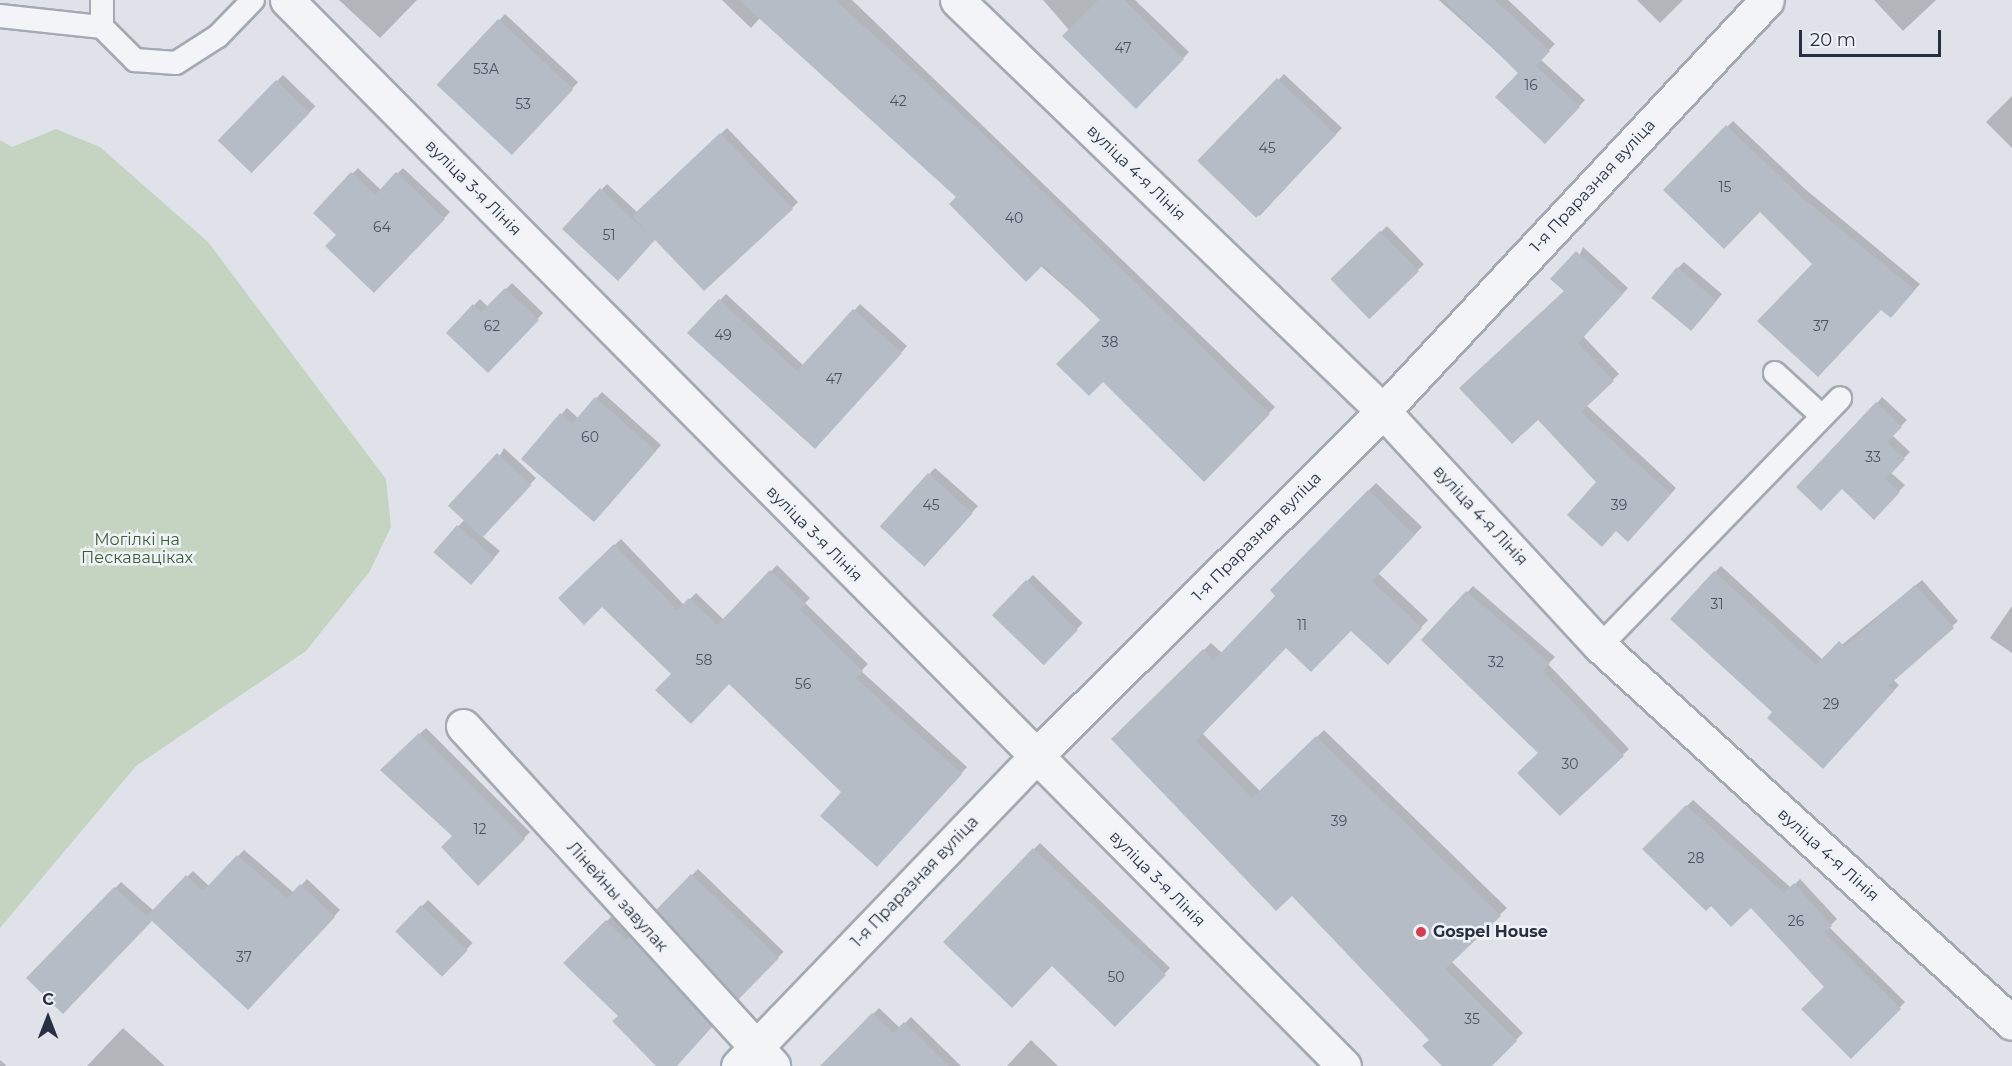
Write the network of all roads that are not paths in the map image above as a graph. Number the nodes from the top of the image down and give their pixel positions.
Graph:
1 (102, 0) edge
2 (253, 0) edge
3 (287, 0) edge
4 (957, 0) edge
5 (1767, 0) edge
6 (0, 16) edge
7 (102, 27) junction
8 (1775, 373) dead end
9 (1840, 398) dead end
10 (1383, 411) junction
11 (1822, 416) junction
12 (1600, 646) junction
13 (463, 726) dead end
14 (1035, 757) junction
15 (2012, 1023) edge
16 (756, 1060) edge
17 (1344, 1066) edge

1 - 7 lane
2 - 7 lane
3 - 14 street, вуліца 3-я Лінія
4 - 10 street, вуліца 4-я Лінія
5 - 10 street, 1-я Праразная вуліца
6 - 7 lane
8 - 11 lane
9 - 11 lane
10 - 12 street, вуліца 4-я Лінія
10 - 14 street, 1-я Праразная вуліца
11 - 12 lane
12 - 15 street, вуліца 4-я Лінія
13 - 16 street, Лінейны завулак
14 - 16 street, 1-я Праразная вуліца
14 - 17 street, вуліца 3-я Лінія

